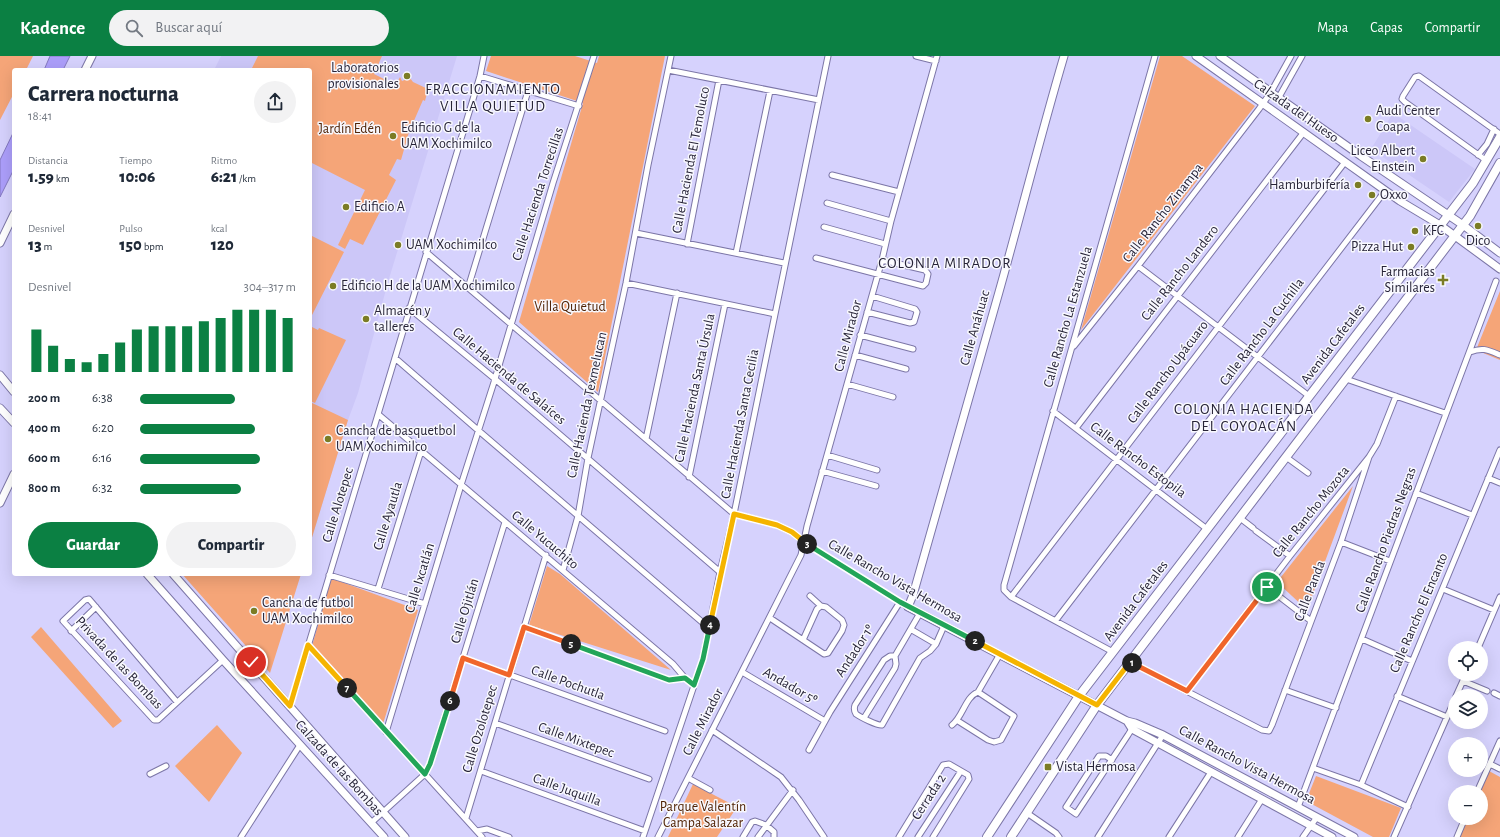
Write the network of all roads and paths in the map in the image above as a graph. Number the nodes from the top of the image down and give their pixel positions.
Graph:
1 (92, 56) edge
2 (484, 56) edge
3 (593, 56) edge
4 (671, 56) edge
5 (828, 56) edge
6 (916, 56) edge
7 (1064, 56) edge
8 (1155, 56) edge
9 (1196, 56) edge
10 (1220, 56) edge
11 (1302, 56) edge
12 (1290, 58) edge
13 (936, 59) edge
14 (1298, 64) junction
15 (86, 68) edge
16 (668, 70) junction
17 (480, 76) junction
18 (719, 80) junction
19 (528, 91) junction
20 (770, 91) junction
21 (1271, 92) junction
22 (1279, 97) junction
23 (819, 100) junction
24 (1263, 103) junction
25 (579, 106) junction
26 (1304, 132) junction
27 (1498, 133) edge
28 (1482, 158) junction
29 (1345, 162) junction
30 (1500, 163) edge
31 (832, 174) dead end
32 (1385, 190) junction
33 (900, 192) junction
34 (827, 203) dead end
35 (1448, 215) junction
36 (12, 218) edge
37 (891, 221) junction
38 (1440, 225) junction
39 (1463, 225) junction
40 (824, 227) dead end
41 (636, 233) junction
42 (1455, 236) junction
43 (0, 243) edge
44 (687, 244) junction
45 (885, 244) junction
46 (426, 252) junction
47 (736, 253) junction
48 (1500, 253) edge
49 (816, 258) dead end
50 (882, 260) junction
51 (784, 263) junction
52 (1138, 266) junction
53 (1500, 269) edge
54 (878, 274) junction
55 (1496, 281) dead end
56 (626, 283) junction
57 (468, 288) junction
58 (677, 293) junction
59 (872, 296) junction
60 (1177, 296) junction
61 (725, 304) junction
62 (409, 308) junction
63 (867, 312) junction
64 (775, 314) junction
65 (510, 324) junction
66 (1217, 327) junction
67 (860, 335) junction
68 (1072, 348) junction
69 (913, 349) dead end
70 (1470, 352) junction
71 (855, 355) junction
72 (1500, 355) edge
73 (1258, 357) junction
74 (395, 358) junction
75 (906, 369) dead end
76 (1, 377) edge
77 (495, 379) junction
78 (1346, 379) junction
79 (848, 384) junction
80 (12, 390) edge
81 (1309, 396) junction
82 (1396, 396) junction
83 (893, 397) dead end
84 (601, 400) junction
85 (0, 408) edge
86 (1053, 411) junction
87 (1445, 413) junction
88 (379, 415) junction
89 (12, 421) edge
90 (1076, 428) junction
91 (479, 431) junction
92 (646, 439) junction
93 (1500, 450) edge
94 (421, 451) junction
95 (827, 455) junction
96 (1286, 457) junction
97 (1370, 457) junction
98 (588, 458) junction
99 (1116, 460) junction
100 (877, 470) dead end
101 (822, 471) junction
102 (1308, 472) dead end
103 (689, 477) junction
104 (12, 478) edge
105 (1488, 478) junction
106 (1500, 483) edge
107 (461, 485) junction
108 (876, 486) dead end
109 (1157, 490) junction
110 (1416, 493) junction
111 (0, 503) edge
112 (734, 514) junction
113 (1472, 515) junction
114 (578, 516) junction
115 (1240, 518) junction
116 (505, 522) junction
117 (1207, 529) junction
118 (804, 542) junction
119 (1341, 542) junction
120 (546, 555) junction
121 (1290, 556) junction
122 (1390, 561) junction
123 (563, 570) junction
124 (720, 572) junction
125 (329, 575) junction
126 (149, 576) edge
127 (175, 576) edge
128 (1267, 587) junction
129 (378, 589) junction
130 (1443, 589) junction
131 (810, 596) dead end
132 (1011, 597) junction
133 (1500, 597) edge
134 (900, 602) junction
135 (425, 604) junction
136 (821, 606) junction
137 (96, 607) junction
138 (908, 607) junction
139 (1494, 610) junction
140 (920, 613) junction
141 (770, 618) junction
142 (1056, 620) junction
143 (1311, 621) junction
144 (944, 626) junction
145 (524, 627) junction
146 (709, 628) junction
147 (912, 630) junction
148 (71, 631) junction
149 (1362, 639) junction
150 (803, 640) junction
151 (1481, 641) edge
152 (936, 644) junction
153 (308, 645) junction
154 (1113, 652) junction
155 (1000, 654) junction
156 (895, 656) junction
157 (463, 658) junction
158 (223, 660) junction
159 (1412, 661) junction
160 (1130, 662) junction
161 (742, 672) junction
162 (509, 675) junction
163 (685, 678) junction
164 (1463, 681) joint
165 (694, 685) junction
166 (1459, 689) edge
167 (1482, 689) edge
168 (1285, 690) junction
169 (1187, 691) junction
170 (978, 692) junction
171 (1494, 693) dead end
172 (1080, 696) junction
173 (1397, 696) junction
174 (1500, 696) edge
175 (177, 702) junction
176 (1097, 705) junction
177 (290, 706) junction
178 (1336, 708) junction
179 (1447, 717) joint
180 (864, 718) junction
181 (825, 721) junction
182 (958, 721) junction
183 (495, 723) junction
184 (952, 725) dead end
185 (1134, 726) junction
186 (712, 730) junction
187 (665, 731) dead end
188 (386, 732) junction
189 (1163, 736) junction
190 (1500, 741) edge
191 (1158, 743) junction
192 (300, 745) junction
193 (809, 750) dead end
194 (1112, 760) junction
195 (1490, 764) junction
196 (166, 766) dead end
197 (1313, 768) junction
198 (1500, 770) edge
199 (961, 771) junction
200 (480, 772) junction
201 (1212, 772) junction
202 (150, 774) dead end
203 (425, 774) junction
204 (1242, 777) junction
205 (688, 778) junction
206 (649, 779) dead end
207 (1480, 785) edge
208 (1237, 786) junction
209 (1361, 786) junction
210 (710, 790) dead end
211 (793, 790) junction
212 (1262, 799) junction
213 (1298, 807) junction
214 (1408, 807) junction
215 (384, 812) junction
216 (1027, 813) junction
217 (1317, 817) junction
218 (466, 818) junction
219 (371, 823) junction
220 (766, 825) junction
221 (1462, 825) edge
222 (1311, 826) junction
223 (477, 831) junction
224 (645, 831) junction
225 (241, 837) edge
226 (384, 837) edge
227 (405, 837) edge
228 (482, 837) edge
229 (509, 837) edge
230 (643, 837) edge
231 (658, 837) edge
232 (743, 837) edge
233 (758, 837) edge
234 (774, 837) edge
235 (824, 837) edge
236 (899, 837) edge
237 (918, 837) edge
238 (933, 837) edge
239 (987, 837) edge
240 (1011, 837) edge
241 (1059, 837) edge
242 (1098, 837) edge
243 (1169, 837) edge
244 (1238, 837) edge
245 (1303, 837) edge
246 (1332, 837) edge
247 (1354, 837) edge
248 (1394, 837) edge
249 (1457, 837) edge

1 - 15 main road
2 - 17 street, Calle Alotepec
3 - 25 street, Calle Hacienda Torrecillas
4 - 16 street, Calle Hacienda Texmelucan
5 - 23 street, Calle Hacienda Santa Cecilia
6 - 13 street
7 - 138 main road, Calle Anáhuac
8 - 68 street, Calle Rancho La Estanzuela
9 - 24 main road, Calzada del Hueso
10 - 21 main road, Calzada del Hueso
11 - 14 street
12 - 14 street
12 - 21 street, Calle Rancho Zinampa
13 - 33 street, Calle Mirador
14 - 22 street
16 - 18 street
16 - 41 street, Calle Hacienda Texmelucan
17 - 19 street
17 - 46 street, Calle Alotepec
18 - 20 street
18 - 44 street, Calle Hacienda El Temoluco
19 - 25 street
19 - 57 street
20 - 23 street
20 - 47 street
21 - 22 main road, Calzada del Hueso
21 - 24 street, Calle Rancho Zinampa
22 - 35 main road, Calzada del Hueso
23 - 51 street, Calle Hacienda Santa Cecilia
24 - 26 main road, Calzada del Hueso
24 - 52 street, Calle Rancho Zinampa
25 - 65 street, Calle Hacienda Torrecillas
26 - 29 main road, Calzada del Hueso
26 - 60 street, Calle Rancho Landero
27 - 28 main road, Avenida Cafetales
27 - 28 street
28 - 35 main road, Avenida Cafetales
29 - 32 main road, Calzada del Hueso
29 - 66 street, Calle Rancho Upácuaro
30 - 39 main road
31 - 33 street
32 - 38 main road, Calzada del Hueso
32 - 73 street, Calle Rancho La Cuchilla
33 - 37 street, Calle Mirador
34 - 37 street
35 - 38 main road, Avenida Cafetales
35 - 39 main road, Calzada del Hueso
36 - 43 main road
37 - 45 street, Calle Mirador
38 - 42 main road, Calzada del Hueso
38 - 81 main road, Avenida Cafetales
39 - 42 main road
39 - 48 main road, Calzada del Hueso
40 - 45 street
41 - 44 street
41 - 56 street, Calle Hacienda Texmelucan
42 - 53 main road, Calzada del Hueso
42 - 78 main road
44 - 47 street
45 - 50 street, Calle Mirador
46 - 57 street
46 - 62 street, Calle Alotepec
47 - 51 street
49 - 54 street
50 - 54 street, Calle Mirador
50 - 54 street
51 - 64 street, Calle Hacienda Santa Cecilia
52 - 60 street
52 - 68 street, Calle Rancho Zinampa
54 - 59 street, Calle Mirador
55 - 70 street, Calle Rancho Piedras Negras
56 - 58 street
56 - 84 street, Calle Hacienda Texmelucan
57 - 65 street
58 - 61 street
58 - 92 street
59 - 63 street, Calle Mirador
59 - 63 street
60 - 66 street
60 - 90 street, Calle Rancho Landero
61 - 64 street
61 - 103 street, Calle Hacienda Santa Úrsula
62 - 74 street, Calle Alotepec
62 - 77 street, Calle Hacienda de Salaíces
63 - 67 street, Calle Mirador
64 - 112 street, Calle Hacienda Santa Cecilia
65 - 77 street, Calle Hacienda Torrecillas
65 - 84 street
66 - 73 street
66 - 99 street, Calle Rancho Upácuaro
67 - 69 street
67 - 71 street, Calle Mirador
68 - 86 street, Calle Rancho La Estanzuela
70 - 72 street
70 - 87 street, Calle Rancho Piedras Negras
71 - 75 street
71 - 79 street, Calle Mirador
73 - 81 street
73 - 109 street, Calle Rancho La Cuchilla
74 - 88 street, Calle Alotepec
74 - 91 street
76 - 80 main road
77 - 91 street, Calle Hacienda Torrecillas
77 - 98 street, Calle Hacienda de Salaíces
78 - 82 street
78 - 96 main road
79 - 83 street
79 - 95 street, Calle Mirador
81 - 117 main road, Avenida Cafetales
82 - 87 street
82 - 97 street, Calle Rancho Mozota
84 - 92 street
84 - 98 street, Calle Hacienda Texmelucan
85 - 89 main road
86 - 90 street, Calle Rancho Estopila
86 - 132 street, Calle Rancho La Estanzuela
87 - 110 street, Calle Rancho Piedras Negras
88 - 94 street, Calle Yucuchito
88 - 125 street, Calle Alotepec
90 - 99 street, Calle Rancho Estopila
91 - 107 street, Calle Ixcatlán
91 - 114 street
92 - 103 street
93 - 105 street, Calle Rancho El Encanto
94 - 107 street, Calle Yucuchito
94 - 129 street, Calle Ayautla
95 - 100 street
95 - 101 street, Calle Mirador
96 - 102 street
96 - 115 main road
97 - 119 street, Calle Panda
97 - 121 street, Calle Rancho Mozota
98 - 114 street, Calle Hacienda Texmelucan
98 - 124 street, Calle Hacienda de Salaíces
99 - 109 street, Calle Rancho Estopila
99 - 132 street, Calle Rancho Upácuaro
101 - 108 street
101 - 118 street, Calle Mirador
103 - 112 street
104 - 111 main road
105 - 106 street
105 - 113 street, Calle Rancho El Encanto
107 - 116 street, Calle Yucuchito
107 - 135 street, Calle Ixcatlán
109 - 117 street, Calle Rancho Estopila
109 - 142 street, Calle Rancho La Cuchilla
110 - 113 street
110 - 122 street, Calle Rancho Piedras Negras
112 - 118 street, Calle Rancho Vista Hermosa
112 - 124 street, Calle Hacienda Santa Cecilia
113 - 130 street, Calle Rancho El Encanto
114 - 123 street, Calle Hacienda Texmelucan
114 - 146 street
115 - 121 street
115 - 160 main road
116 - 120 street, Calle Yucuchito
116 - 157 street, Calle Ojitlán
117 - 154 main road, Avenida Cafetales
118 - 134 street, Calle Rancho Vista Hermosa
118 - 141 street, Calle Mirador
119 - 122 street
119 - 143 street, Calle Panda
120 - 123 street, Calle Yucuchito
120 - 145 street, Calle Ozolotepec
121 - 128 street, Calle Rancho Mozota
122 - 149 street, Calle Rancho Piedras Negras
123 - 163 street, Calle Yucuchito
124 - 146 street, Calle Hacienda Santa Cecilia
125 - 129 street
125 - 153 street, Calle Alotepec
126 - 158 main road, Calzada de las Bombas
127 - 177 main road, Calzada de las Bombas
128 - 143 street
128 - 169 street, Calle Rancho Mozota
129 - 135 street
130 - 139 street
130 - 159 street, Calle Rancho El Encanto
131 - 136 street
132 - 142 street
133 - 139 street
134 - 138 street, Calle Rancho Vista Hermosa
134 - 181 street, Andador 1º
135 - 188 street, Calle Ixcatlán
136 - 150 street
136 - 150 street
137 - 148 street
137 - 148 street, Privada de las Bombas
137 - 175 street, Privada de las Bombas
138 - 140 main road, Calle Rancho Vista Hermosa
139 - 151 street
140 - 144 main road, Calle Rancho Vista Hermosa
140 - 147 street
141 - 150 street
141 - 161 street, Calle Mirador
142 - 154 street
143 - 168 street, Calle Panda
144 - 152 street
144 - 155 main road, Calle Rancho Vista Hermosa
145 - 162 street, Calle Ozolotepec
145 - 163 street
146 - 165 street, Calle Hacienda Santa Cecilia
147 - 152 street
147 - 156 street
148 - 175 street, Privada de las Bombas
149 - 159 street
149 - 178 street, Calle Rancho Piedras Negras
152 - 180 street
153 - 177 street, Calle Alotepec
153 - 188 street
154 - 172 main road, Avenida Cafetales
155 - 170 street
155 - 172 main road, Calle Rancho Vista Hermosa
156 - 180 street
156 - 180 street
157 - 162 street, Calle Pochutla
157 - 203 street, Calle Ojitlán
158 - 175 street, Privada de las Bombas
158 - 192 main road, Calzada de las Bombas
159 - 173 street, Calle Rancho El Encanto
160 - 169 street
160 - 176 main road
161 - 181 street, Andador 5º
161 - 186 street, Calle Mirador
162 - 183 street, Calle Ozolotepec
162 - 187 street, Calle Pochutla
163 - 165 street, Calle Yucuchito
164 - 166 street
164 - 167 street
165 - 224 street, Calle Hacienda Santa Cecilia
168 - 169 street, Calle Panda
168 - 178 street
170 - 182 street
170 - 182 street
171 - 174 street
172 - 176 main road, Calle Rancho Vista Hermosa
172 - 239 main road, Avenida Cafetales
173 - 179 street
173 - 209 street, Calle Rancho El Encanto
176 - 185 main road, Calle Rancho Vista Hermosa
176 - 216 main road
177 - 215 main road, Calzada de las Bombas
178 - 197 street, Calle Rancho Piedras Negras
179 - 214 street
181 - 193 street, Andador 1º
182 - 184 street
183 - 200 street, Calle Ozolotepec
183 - 206 street, Calle Mixtepec
185 - 189 main road, Calle Rancho Vista Hermosa
185 - 191 main road, Calle Rancho Vista Hermosa
185 - 194 street
186 - 205 street, Calle Mirador
186 - 211 street
188 - 203 street
189 - 191 street
189 - 204 main road, Calle Rancho Vista Hermosa
190 - 195 street
191 - 201 main road, Calle Rancho Vista Hermosa
191 - 242 street
192 - 219 main road, Calzada de las Bombas
192 - 225 street
194 - 194 street
195 - 198 street
195 - 207 street
196 - 202 street
197 - 209 street
197 - 213 street, Calle Rancho Piedras Negras
199 - 236 street
199 - 237 street, Cerrada 2
199 - 238 street
200 - 218 street, Calle Ozolotepec
200 - 224 street, Calle Juquilla
201 - 208 main road, Calle Rancho Vista Hermosa
201 - 243 street
203 - 215 street, Calle Ojitlán
203 - 218 street
204 - 208 main road
204 - 213 main road, Calle Rancho Vista Hermosa
205 - 210 street
205 - 231 street, Calle Mirador
208 - 212 main road, Calle Rancho Vista Hermosa
209 - 214 street
211 - 220 street
211 - 235 street
212 - 222 main road, Calle Rancho Vista Hermosa
212 - 244 street
213 - 217 main road, Calle Rancho Vista Hermosa
214 - 248 street
215 - 219 street, Calle Ojitlán
215 - 227 main road, Calzada de las Bombas
216 - 240 main road
216 - 241 street
217 - 222 street
217 - 247 main road, Calle Rancho Vista Hermosa
218 - 223 street
219 - 226 main road, Calzada de las Bombas
220 - 232 street
220 - 233 street
220 - 234 street
221 - 249 street
222 - 245 street
222 - 246 main road, Calle Rancho Vista Hermosa
223 - 228 street
223 - 229 street
224 - 230 street, Calle Hacienda Santa Cecilia

